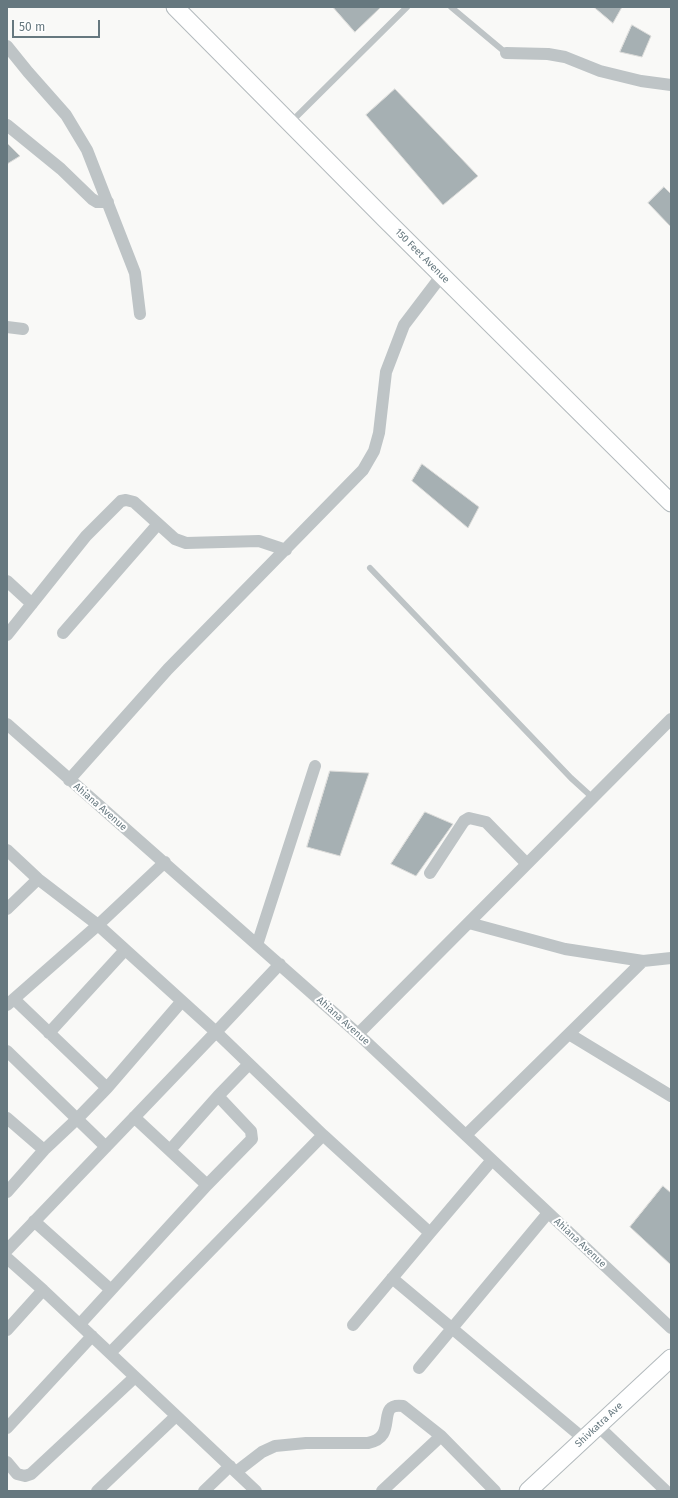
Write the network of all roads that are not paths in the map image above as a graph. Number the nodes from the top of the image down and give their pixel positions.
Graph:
1 (175, 7) edge
2 (407, 7) edge
3 (451, 7) edge
4 (7, 46) edge
5 (506, 53) joint
6 (671, 85) edge
7 (290, 123) junction
8 (7, 126) edge
9 (108, 202) junction
10 (442, 275) junction
11 (140, 314) dead end
12 (7, 327) edge
13 (23, 329) dead end
14 (671, 502) edge
15 (158, 524) junction
16 (286, 550) junction
17 (370, 568) dead end
18 (7, 581) edge
19 (32, 604) junction
20 (63, 633) dead end
21 (7, 636) edge
22 (671, 719) edge
23 (7, 724) edge
24 (315, 766) dead end
25 (69, 780) junction
26 (593, 798) junction
27 (7, 850) edge
28 (165, 862) junction
29 (527, 864) junction
30 (430, 873) dead end
31 (38, 879) junction
32 (7, 909) edge
33 (469, 923) junction
34 (98, 925) junction
35 (258, 945) junction
36 (125, 950) junction
37 (671, 958) edge
38 (643, 961) junction
39 (280, 964) junction
40 (10, 1002) edge
41 (182, 1002) junction
42 (216, 1032) junction
43 (49, 1033) junction
44 (358, 1034) junction
45 (569, 1034) junction
46 (7, 1052) edge
47 (249, 1064) junction
48 (107, 1088) junction
49 (218, 1096) junction
50 (671, 1096) edge
51 (134, 1117) junction
52 (7, 1118) edge
53 (77, 1119) junction
54 (323, 1135) junction
55 (466, 1135) junction
56 (106, 1146) junction
57 (44, 1150) junction
58 (170, 1150) junction
59 (492, 1160) junction
60 (207, 1185) junction
61 (8, 1190) edge
62 (548, 1213) junction
63 (34, 1221) junction
64 (430, 1233) junction
65 (7, 1250) edge
66 (7, 1258) edge
67 (392, 1278) junction
68 (43, 1290) junction
69 (111, 1290) junction
70 (80, 1324) junction
71 (353, 1325) dead end
72 (671, 1328) edge
73 (452, 1329) junction
74 (7, 1330) edge
75 (92, 1336) junction
76 (110, 1353) junction
77 (671, 1358) edge
78 (419, 1368) dead end
79 (135, 1377) junction
80 (176, 1416) junction
81 (598, 1426) junction
82 (7, 1428) edge
83 (441, 1436) junction
84 (584, 1439) junction
85 (7, 1462) edge
86 (233, 1469) junction
87 (97, 1491) edge
88 (204, 1491) edge
89 (256, 1491) edge
90 (382, 1491) edge
91 (495, 1491) edge
92 (528, 1491) edge
93 (666, 1491) edge

1 - 7 street, 150 Feet Avenue
2 - 7 lane
3 - 5 lane
4 - 9 street
5 - 6 street
7 - 10 street, 150 Feet Avenue
8 - 9 street
9 - 11 street
10 - 14 street, 150 Feet Avenue
10 - 16 street
12 - 13 street
15 - 16 street
15 - 19 street
15 - 20 street
16 - 25 street
17 - 26 lane
18 - 19 street
19 - 21 street
22 - 26 street
23 - 25 street, Ahiana Avenue
24 - 35 street
25 - 28 street, Ahiana Avenue
26 - 29 street
27 - 31 street
28 - 34 street
28 - 35 street, Ahiana Avenue
29 - 30 street
29 - 33 street
31 - 32 street
31 - 34 street
33 - 38 street
33 - 44 street
34 - 36 street
34 - 40 street
35 - 39 street, Ahiana Avenue
36 - 41 street
36 - 43 street
37 - 38 street
38 - 45 street
39 - 42 street
39 - 44 street, Ahiana Avenue
40 - 43 street
41 - 42 street
41 - 48 street
42 - 47 street
42 - 51 street
43 - 48 street
44 - 55 street, Ahiana Avenue
45 - 50 street
45 - 55 street
46 - 53 street
47 - 49 street
47 - 54 street
48 - 53 street
49 - 58 street
49 - 60 street
51 - 56 street
51 - 58 street
52 - 57 street
53 - 56 street
53 - 57 street
54 - 64 street
54 - 76 street
55 - 59 street, Ahiana Avenue
56 - 63 street
57 - 61 street
58 - 60 street
59 - 62 street, Ahiana Avenue
59 - 64 street
60 - 69 street
62 - 72 street, Ahiana Avenue
62 - 73 street
63 - 65 street
63 - 69 street
64 - 67 street
66 - 68 street
67 - 71 street
67 - 73 street
68 - 70 street
68 - 74 street
69 - 70 street
70 - 75 street
73 - 78 street
73 - 84 street
75 - 76 street
75 - 82 street
76 - 79 street
77 - 81 street, Shivkatra Ave
79 - 80 street
79 - 85 street
80 - 86 street
80 - 87 street
81 - 84 street, Shivkatra Ave
81 - 93 street
83 - 86 street
83 - 90 street
83 - 91 street
84 - 92 street, Shivkatra Ave
86 - 88 street
86 - 89 street

